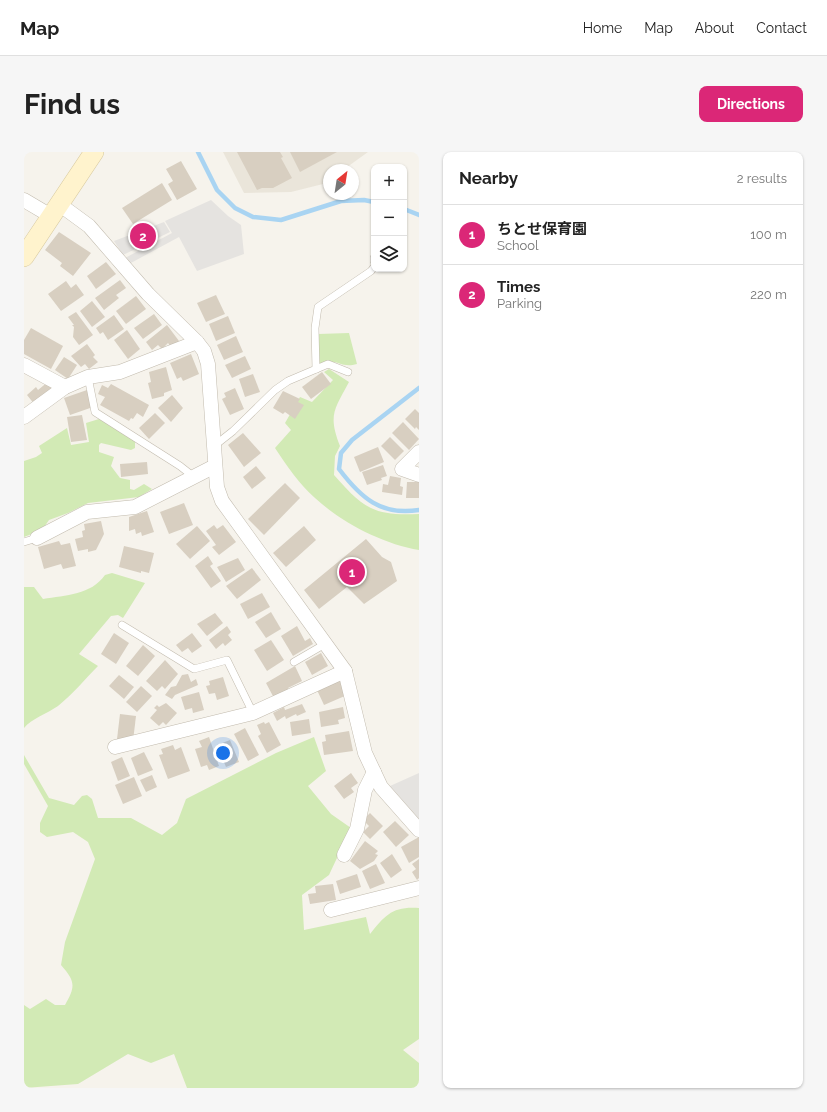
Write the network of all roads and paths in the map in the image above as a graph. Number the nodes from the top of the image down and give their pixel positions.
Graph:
1 (94, 152) edge
2 (24, 200) edge
3 (55, 210) junction
4 (24, 257) edge
5 (371, 272) edge
6 (197, 342) junction
7 (24, 365) edge
8 (316, 369) junction
9 (348, 372) dead end
10 (88, 377) junction
11 (65, 387) junction
12 (24, 417) edge
13 (214, 446) junction
14 (419, 452) edge
15 (215, 466) junction
16 (419, 475) edge
17 (195, 477) junction
18 (30, 540) edge
19 (122, 625) dead end
20 (326, 644) junction
21 (294, 662) dead end
22 (345, 671) junction
23 (253, 713) junction
24 (115, 747) dead end
25 (374, 772) junction
26 (419, 830) edge
27 (344, 855) dead end
28 (419, 888) edge
29 (331, 910) dead end

1 - 3 street
2 - 3 street
3 - 4 street
3 - 6 street
5 - 8 lane
6 - 10 street
6 - 13 street
7 - 11 street
8 - 9 lane
8 - 13 lane
10 - 11 street
10 - 17 lane
11 - 12 street
13 - 15 street
14 - 16 street
15 - 17 street
15 - 20 street
17 - 18 street
19 - 23 lane
20 - 21 lane
20 - 22 street
22 - 23 street
22 - 25 street
23 - 24 street
25 - 26 street
25 - 27 street
28 - 29 street

